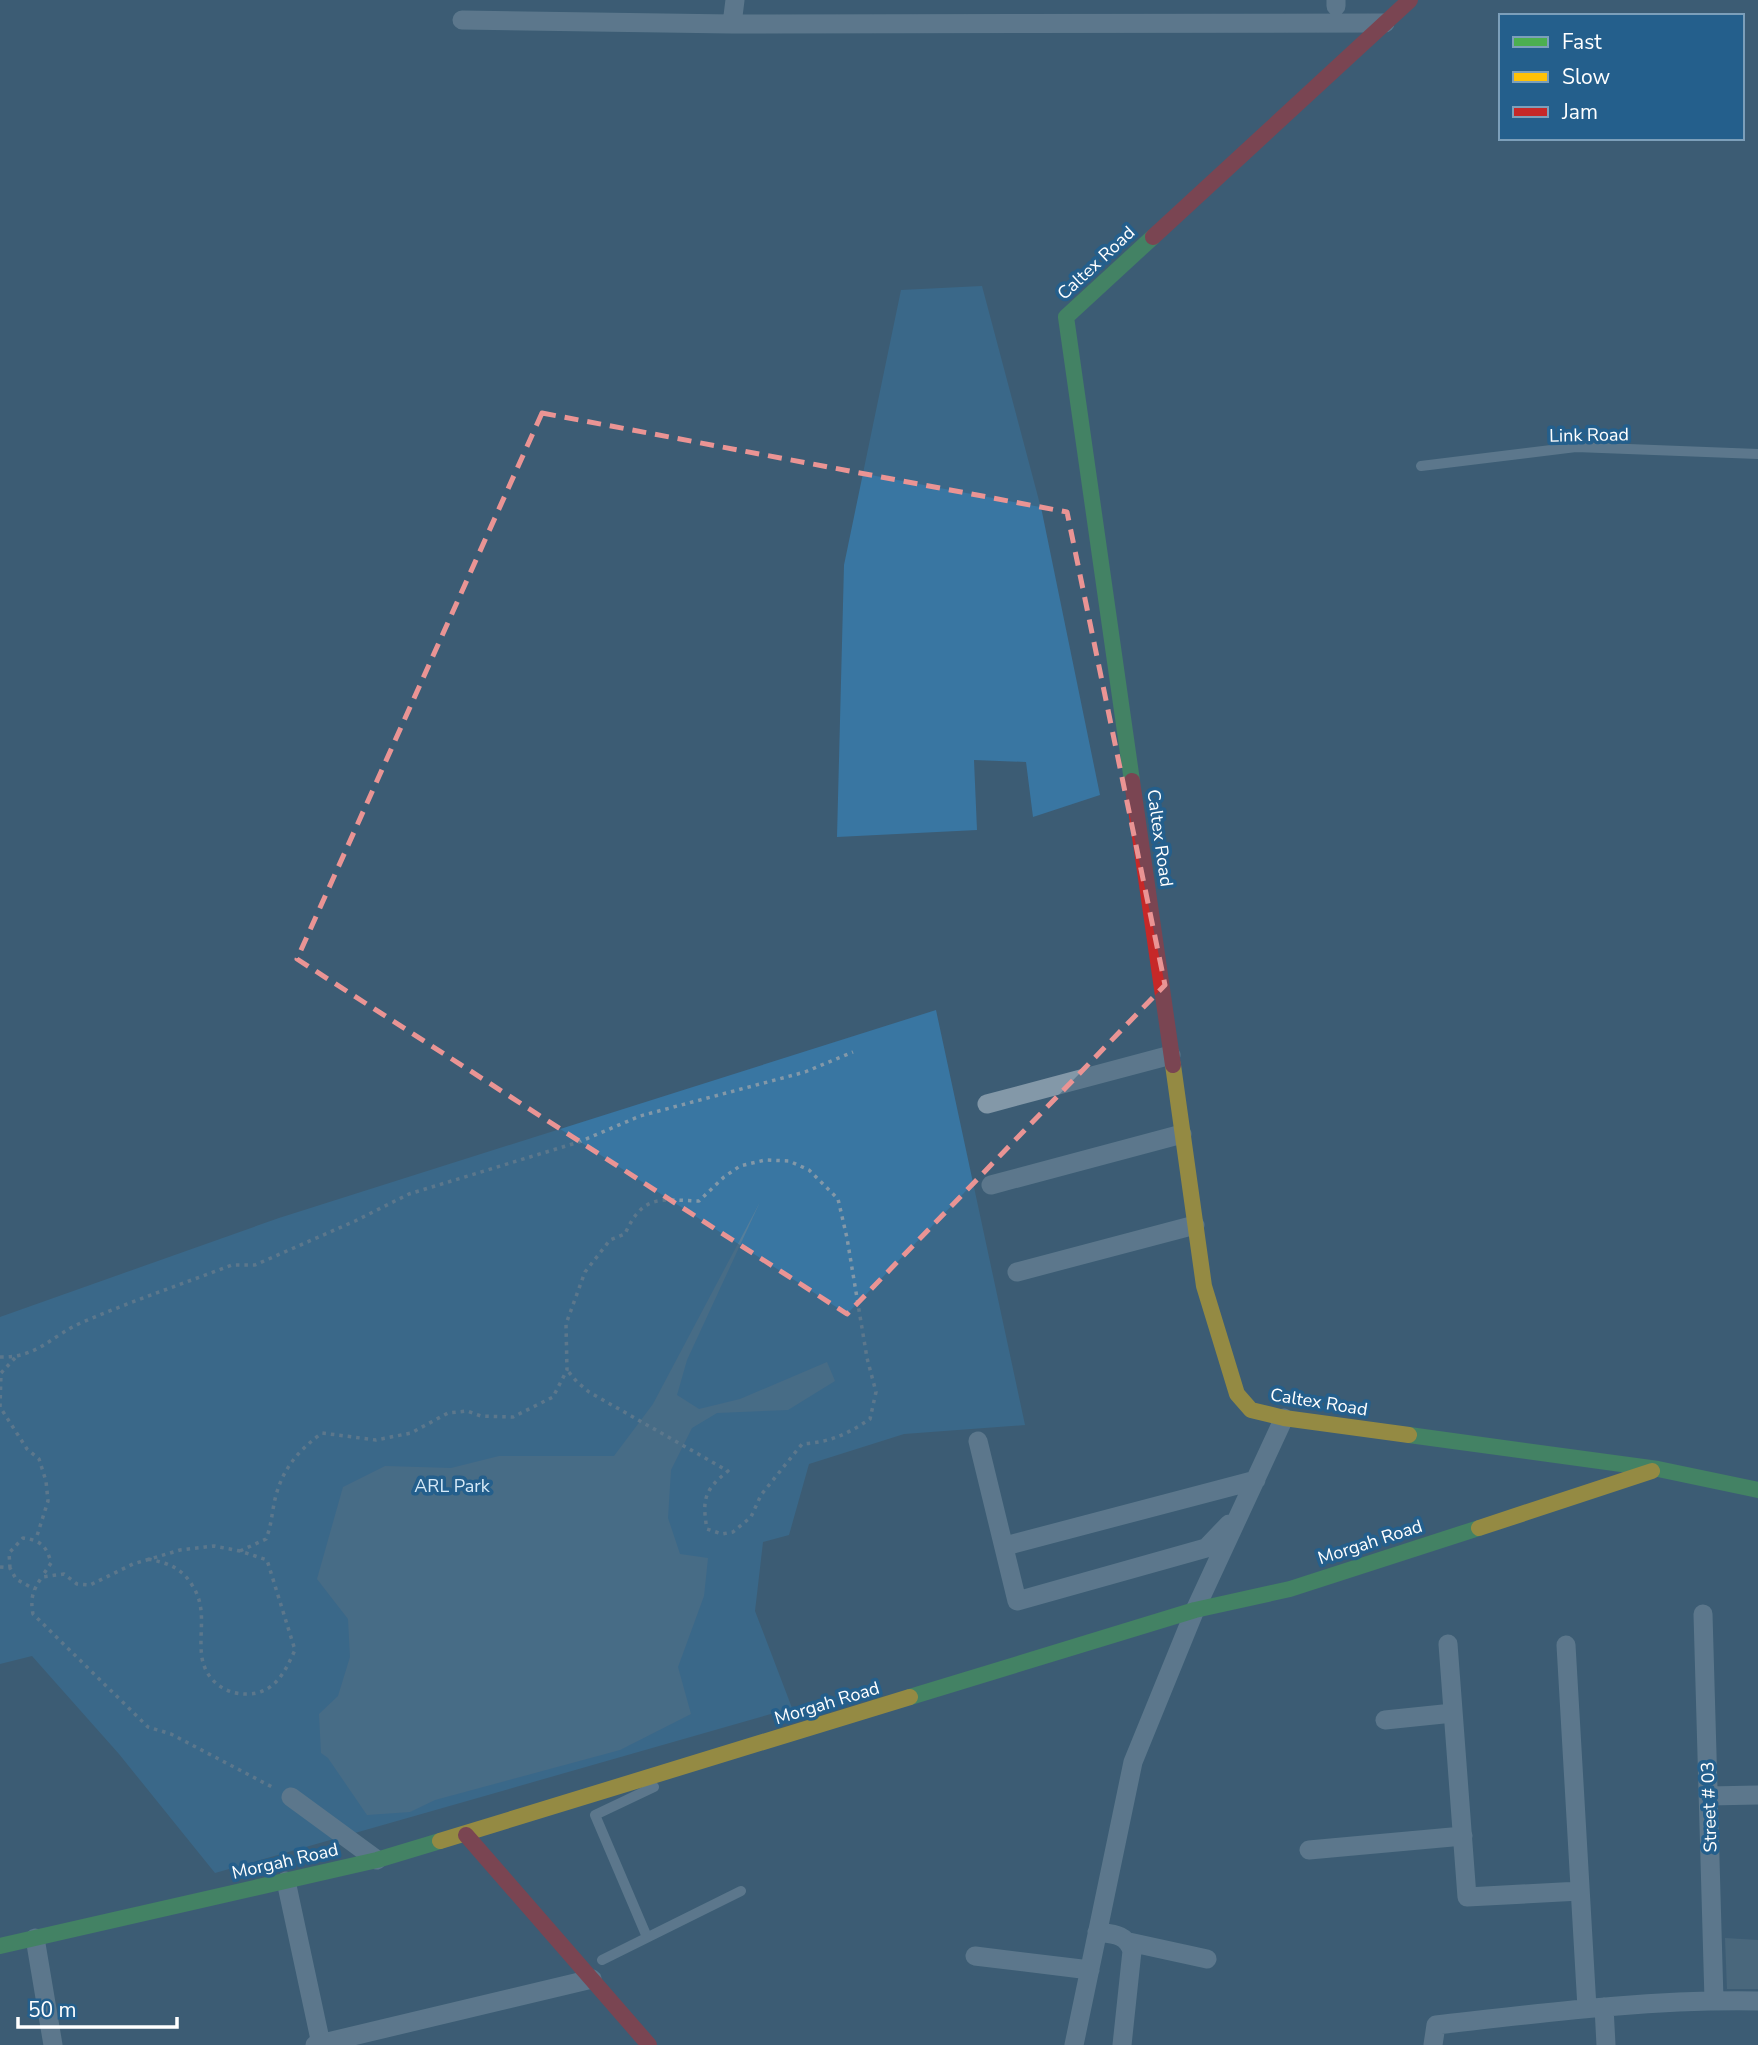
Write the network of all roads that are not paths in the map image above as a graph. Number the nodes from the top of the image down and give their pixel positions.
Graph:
1 (735, 0) edge
2 (1410, 0) edge
3 (462, 20) dead end
4 (1385, 23) junction
5 (732, 24) junction
6 (1758, 454) edge
7 (1421, 466) dead end
8 (1171, 1055) junction
9 (987, 1104) dead end
10 (1182, 1134) junction
11 (991, 1185) dead end
12 (1195, 1225) junction
13 (1017, 1272) dead end
14 (1284, 1418) junction
15 (978, 1441) dead end
16 (1658, 1469) junction
17 (1256, 1479) junction
18 (1758, 1490) edge
19 (1241, 1512) junction
20 (1005, 1545) junction
21 (1195, 1610) junction
22 (1703, 1615) dead end
23 (1448, 1644) dead end
24 (1566, 1645) dead end
25 (1453, 1713) junction
26 (1385, 1720) dead end
27 (711, 1759) junction
28 (1758, 1795) edge
29 (1709, 1796) junction
30 (291, 1797) road end
31 (466, 1835) junction
32 (1463, 1836) junction
33 (1309, 1850) dead end
34 (377, 1860) junction
35 (286, 1881) junction
36 (741, 1891) dead end
37 (1580, 1891) junction
38 (1097, 1932) junction
39 (647, 1937) junction
40 (35, 1938) junction
41 (1129, 1942) junction
42 (0, 1946) edge
43 (975, 1956) dead end
44 (1207, 1959) dead end
45 (602, 1960) dead end
46 (1090, 1970) junction
47 (592, 1979) junction
48 (1714, 2000) junction
49 (1758, 2001) edge
50 (1596, 2008) junction
51 (318, 2044) edge
52 (53, 2045) edge
53 (649, 2045) edge
54 (1074, 2045) edge
55 (1122, 2045) edge
56 (1433, 2045) edge
57 (1606, 2045) edge

1 - 5 street
2 - 4 street, Caltex Road
3 - 5 street
4 - 5 street
4 - 8 street, Caltex Road
6 - 7 lane, Link Road
8 - 9 street
8 - 10 street, Caltex Road
10 - 11 street
10 - 12 street, Caltex Road
12 - 13 street
12 - 14 street, Caltex Road
14 - 16 street, Caltex Road
14 - 17 street
15 - 20 street
16 - 18 street, Caltex Road
16 - 21 street, Morgah Road
17 - 19 street
17 - 20 street
19 - 20 street
19 - 21 street
21 - 27 street, Morgah Road
21 - 38 street
22 - 29 street, Street # 03
23 - 25 street
24 - 37 street
25 - 26 street
25 - 32 street
27 - 31 street, Morgah Road
27 - 39 lane
28 - 29 street
29 - 48 street, Street # 03
30 - 34 street
31 - 34 street, Morgah Road
31 - 47 street
32 - 33 street
32 - 37 street
34 - 35 street, Morgah Road
35 - 40 street, Morgah Road
35 - 51 street
36 - 39 lane
37 - 50 street
38 - 41 street
38 - 46 street
39 - 45 lane
40 - 42 street, Morgah Road
40 - 52 street
41 - 44 street
41 - 55 street
43 - 46 street
46 - 54 street
47 - 51 street
47 - 53 street
48 - 49 street
48 - 50 street
50 - 56 street
50 - 57 street

